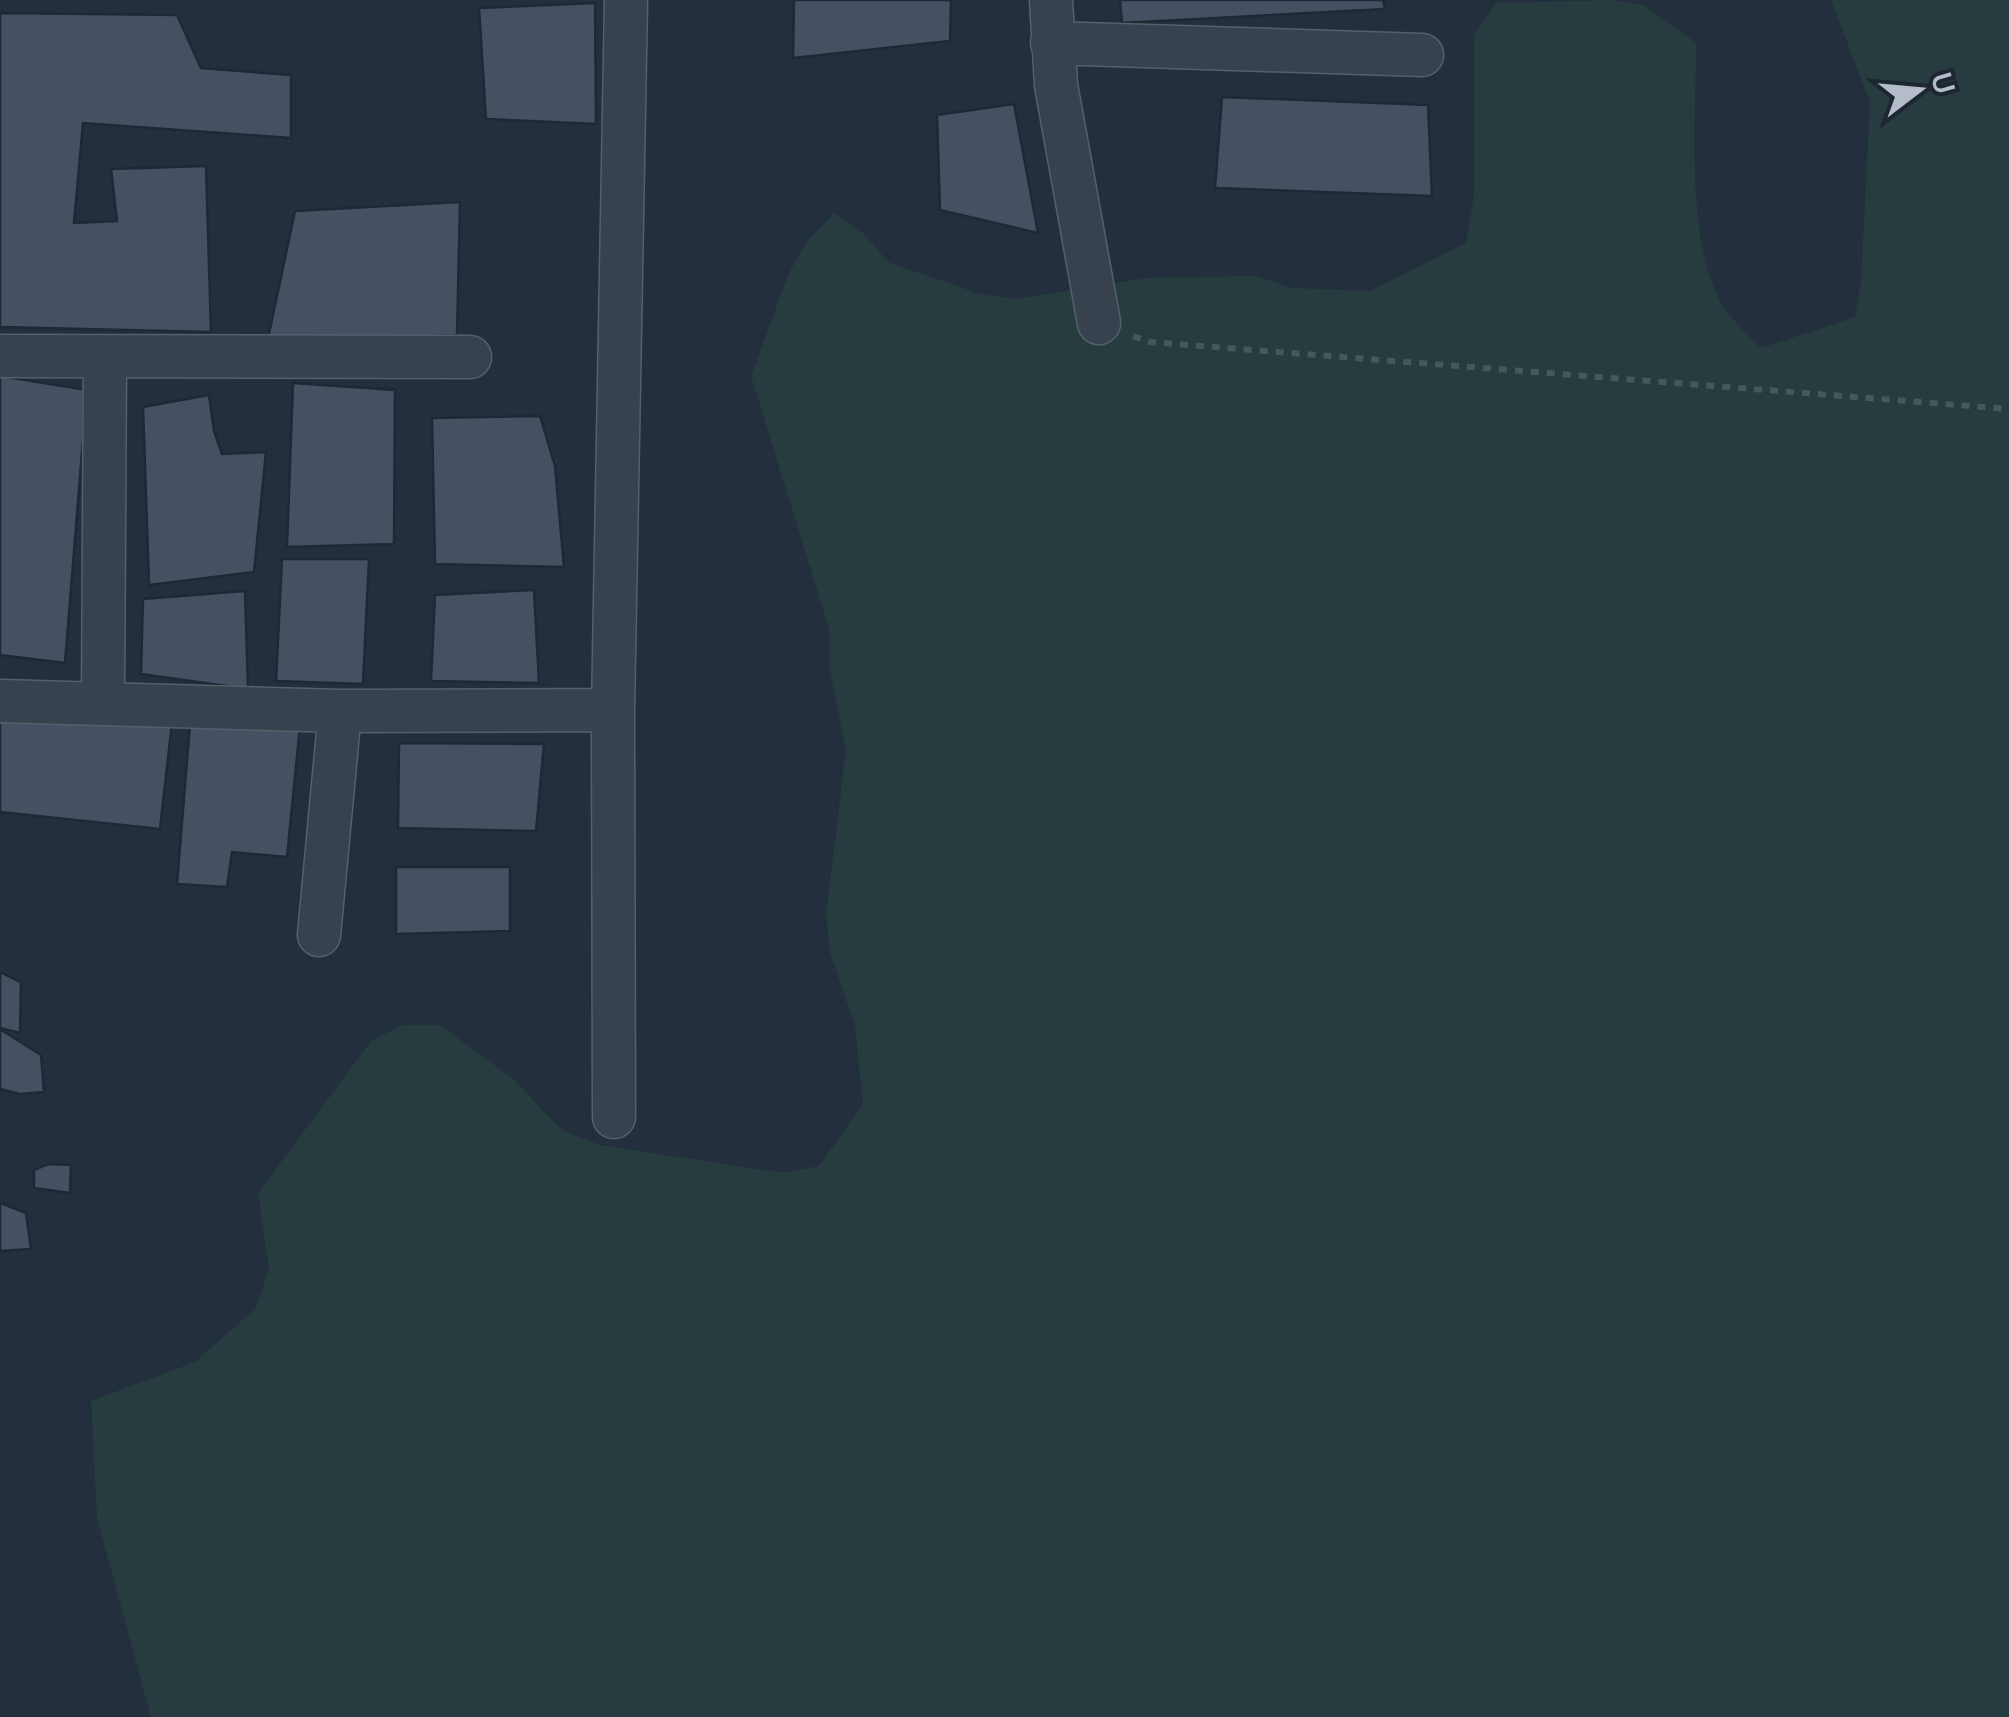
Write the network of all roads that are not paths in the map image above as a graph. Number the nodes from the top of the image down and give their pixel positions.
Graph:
1 (626, 0) edge
2 (1050, 0) edge
3 (1052, 43) junction
4 (1422, 55) dead end
5 (1100, 323) road end
6 (0, 356) edge
7 (104, 357) junction
8 (470, 357) dead end
9 (0, 701) edge
10 (103, 703) junction
11 (613, 710) junction
12 (340, 711) junction
13 (319, 934) dead end
14 (614, 1117) dead end

1 - 11 street
2 - 3 street
3 - 4 street
3 - 5 street
6 - 7 street
7 - 8 street
7 - 10 street
9 - 10 street
10 - 12 street
11 - 12 street
11 - 14 street
12 - 13 street

